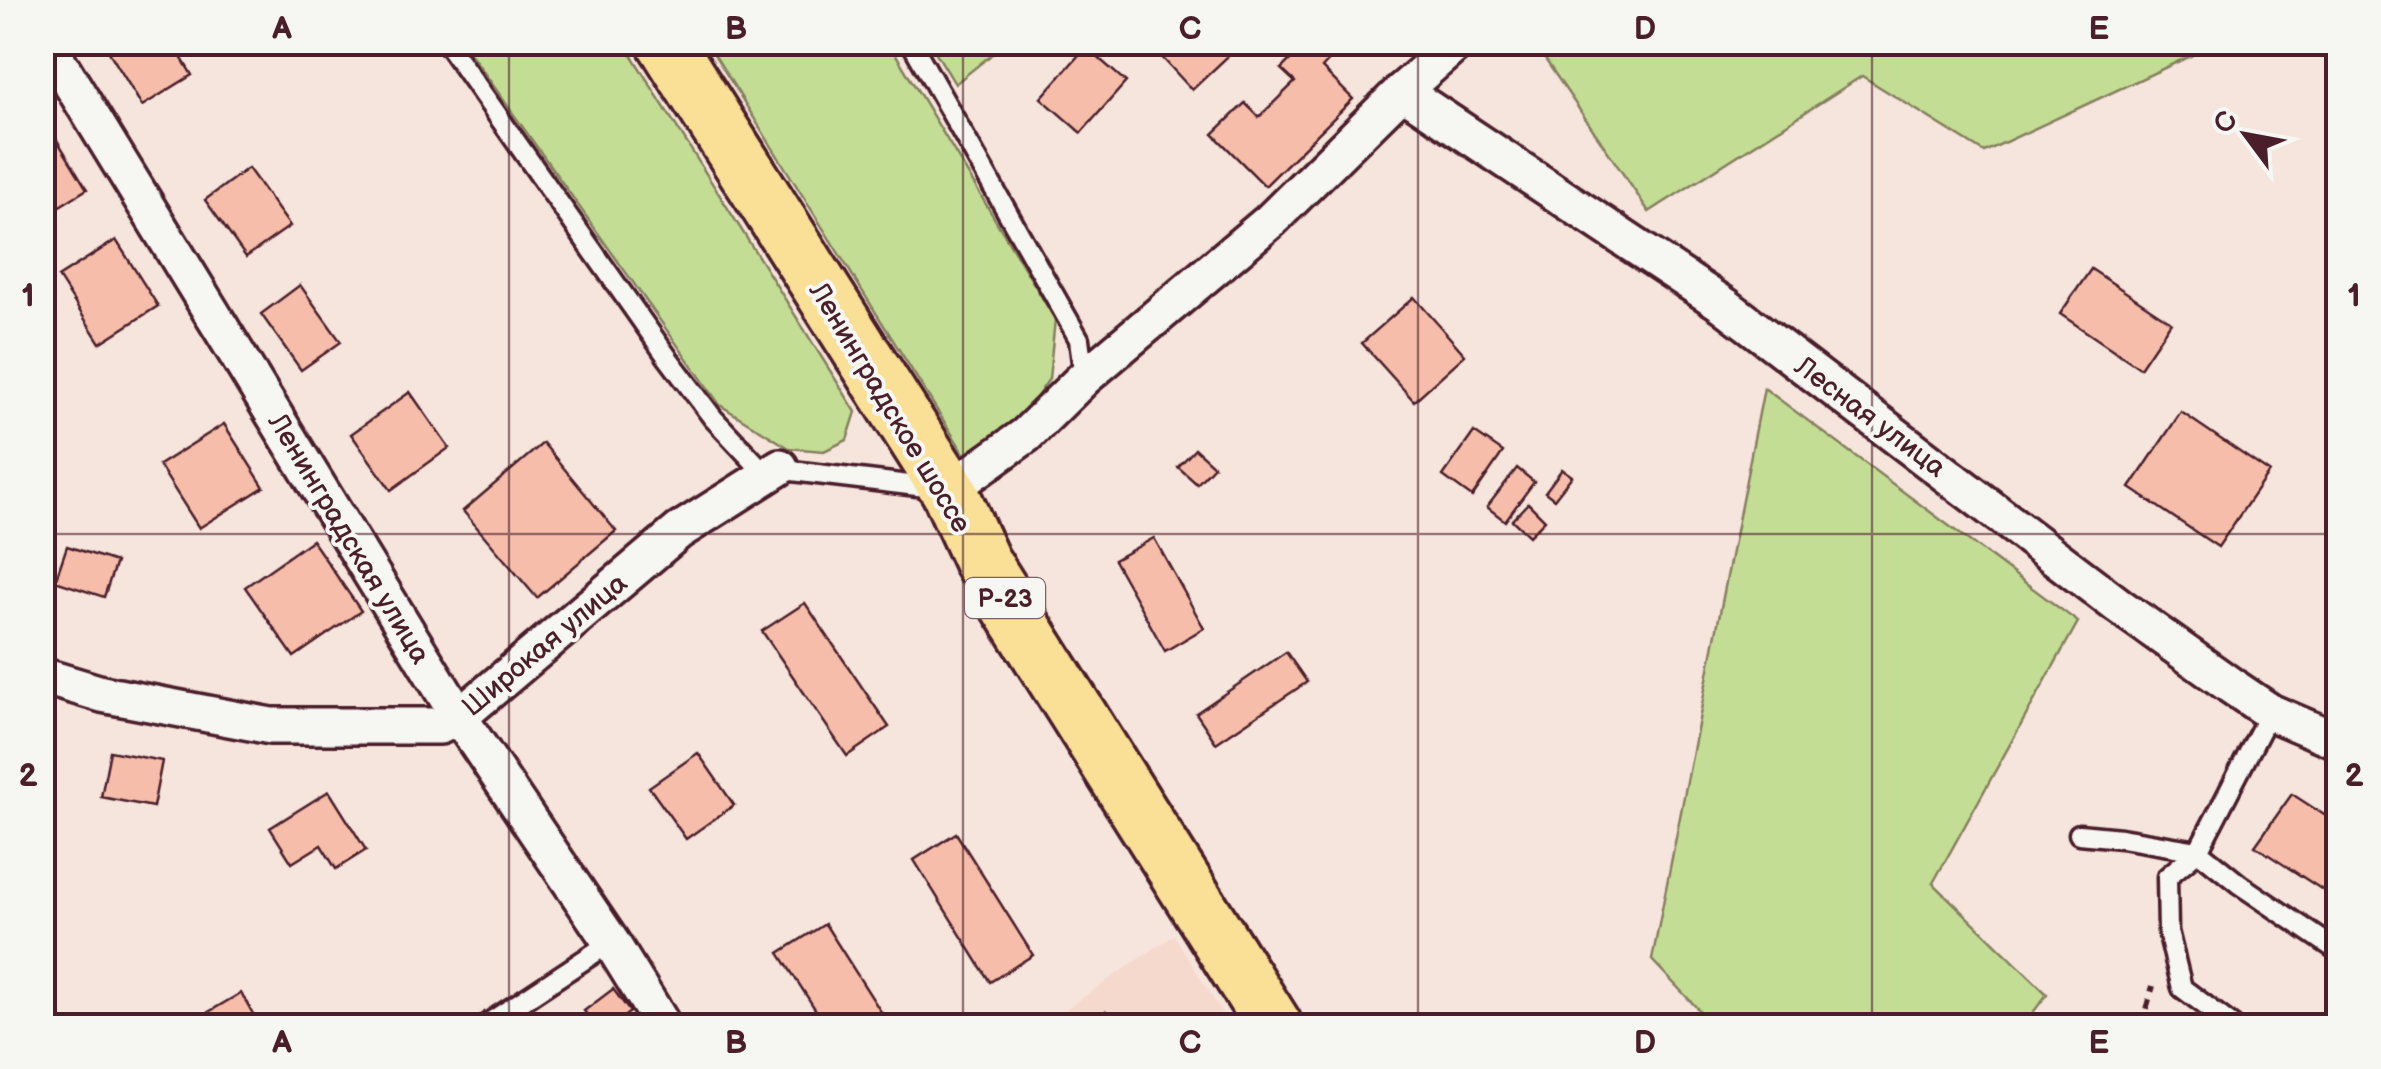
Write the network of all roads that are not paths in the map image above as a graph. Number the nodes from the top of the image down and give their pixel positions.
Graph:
1 (46, 42) edge
2 (446, 42) edge
3 (665, 42) edge
4 (911, 42) edge
5 (1458, 42) edge
6 (1402, 91) junction
7 (1084, 378) junction
8 (780, 468) junction
9 (949, 490) junction
10 (42, 676) edge
11 (2270, 712) junction
12 (459, 717) junction
13 (2338, 741) edge
14 (2080, 834) dead end
15 (2198, 851) junction
16 (611, 942) junction
17 (2338, 950) edge
18 (484, 1026) edge
19 (663, 1026) edge
20 (1274, 1026) edge
21 (2233, 1026) edge

1 - 12 street, Ленинградская улица
2 - 8 lane
3 - 9 highway, Ленинградское шоссе / Р-23
4 - 7 lane
5 - 6 street
6 - 7 street
6 - 11 street, Лесная улица
7 - 9 street
8 - 9 lane
8 - 12 street, Широкая улица
9 - 20 highway, Ленинградское шоссе / Р-23
10 - 12 street, Широкая улица
11 - 13 street, Лесная улица
11 - 15 lane
12 - 16 street, Ленинградская улица
14 - 15 lane
15 - 17 lane
15 - 21 lane
16 - 18 lane
16 - 19 street, Ленинградская улица

